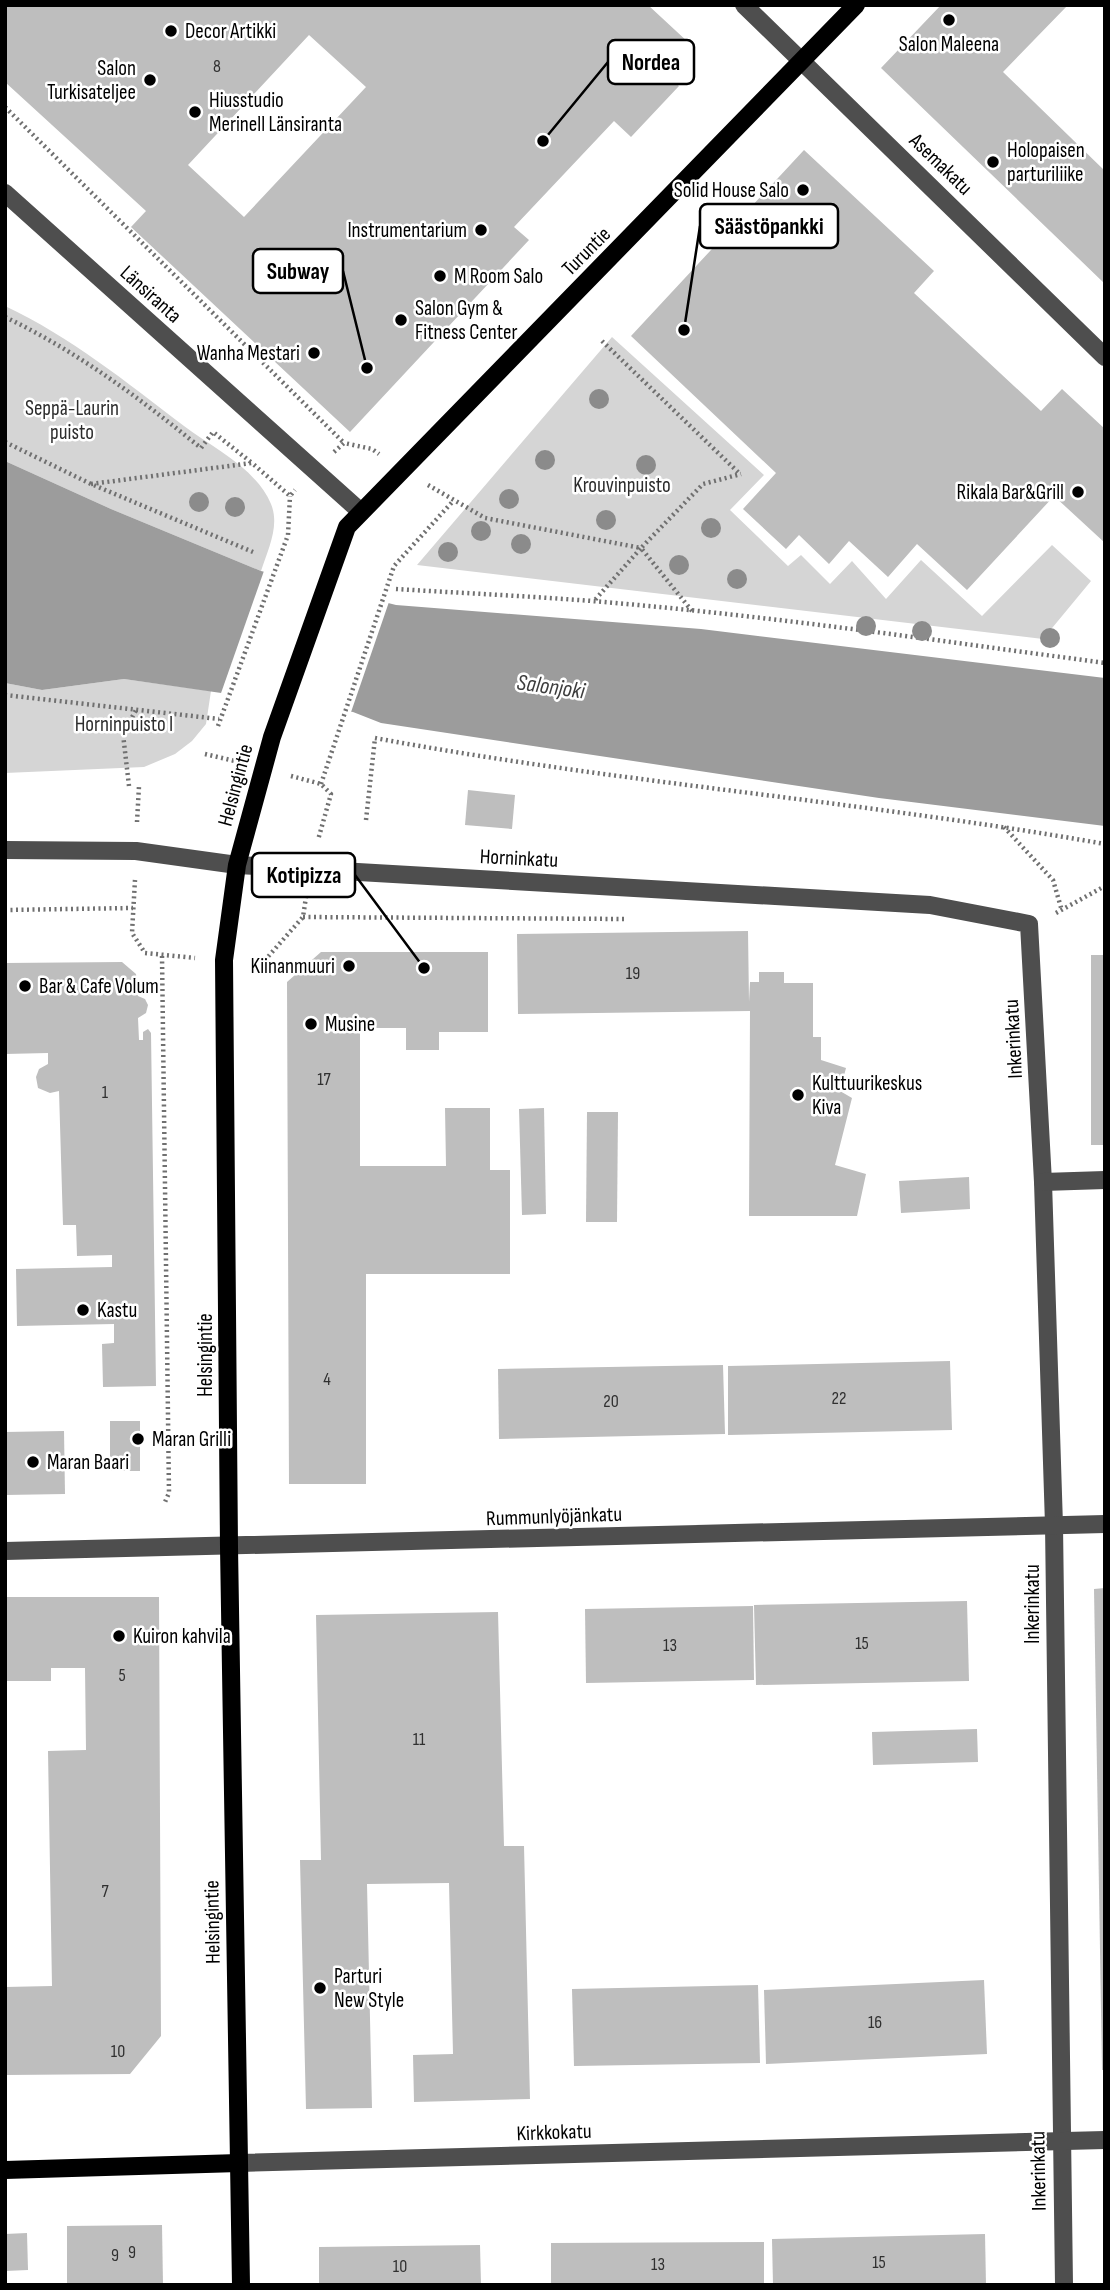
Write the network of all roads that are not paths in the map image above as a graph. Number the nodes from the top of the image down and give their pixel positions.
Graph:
1 (744, 5) edge
2 (856, 5) edge
3 (804, 62) junction
4 (5, 193) edge
5 (1105, 357) edge
6 (361, 512) junction
7 (346, 527) joint
8 (5, 850) edge
9 (237, 865) junction
10 (1029, 924) joint
11 (1105, 1180) edge
12 (1043, 1182) junction
13 (1105, 1524) edge
14 (1054, 1525) junction
15 (229, 1547) junction
16 (5, 1551) edge
17 (1105, 2140) edge
18 (1060, 2141) junction
19 (239, 2163) junction
20 (5, 2170) edge
21 (241, 2285) edge
22 (1064, 2285) edge

1 - 3 street, Asemakatu
2 - 3 main road, Turuntie
3 - 5 street, Asemakatu
3 - 6 main road, Turuntie
4 - 6 street, Länsiranta
6 - 7 main road, Turuntie
7 - 9 main road, Helsingintie
8 - 9 street, Horninkatu
9 - 10 street, Horninkatu
9 - 15 main road, Helsingintie
10 - 12 street, Inkerinkatu
11 - 12 street
12 - 14 street, Inkerinkatu
13 - 14 street, Rummunlyöjänkatu
14 - 15 street, Rummunlyöjänkatu
14 - 18 street, Inkerinkatu
15 - 16 street, Rummunlyöjänkatu
15 - 19 main road, Helsingintie
17 - 18 street, Kirkkokatu
18 - 19 street, Kirkkokatu
18 - 22 street, Inkerinkatu
19 - 20 main road, Kirkkokatu
19 - 21 main road, Helsingintie

